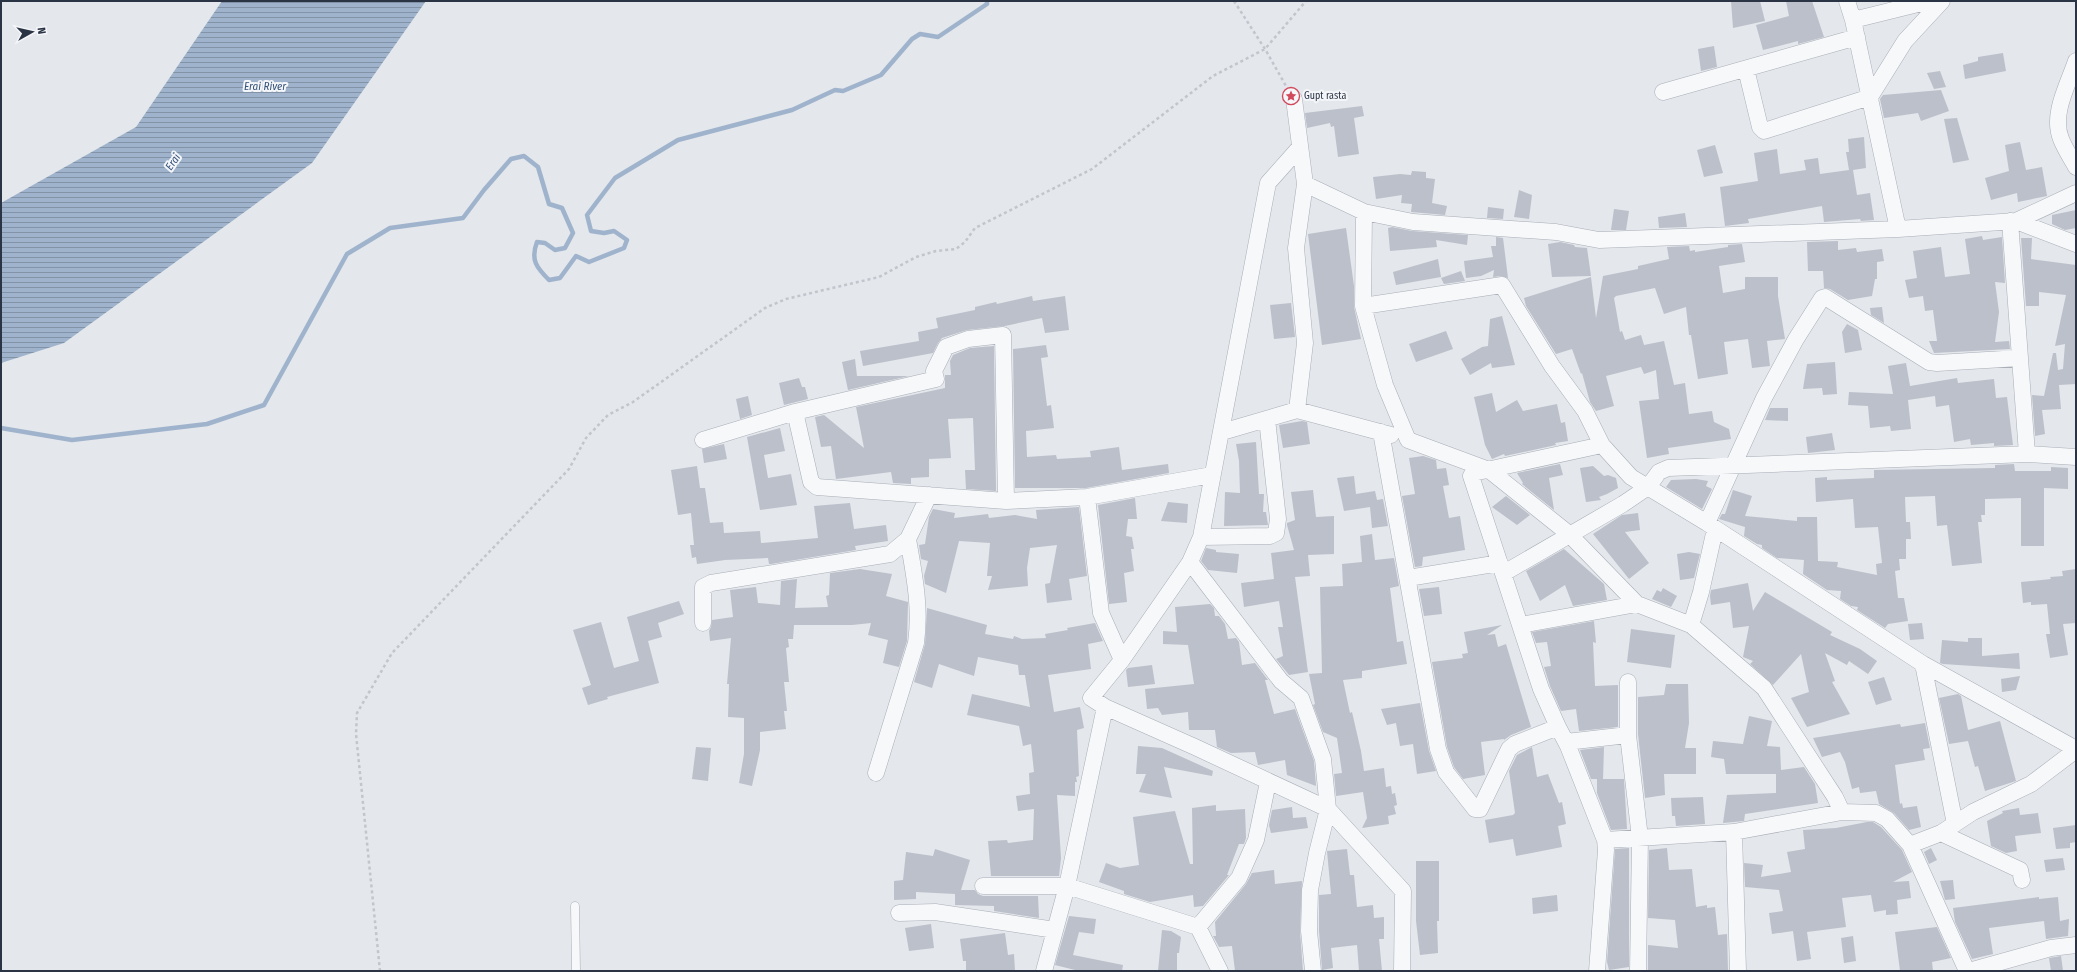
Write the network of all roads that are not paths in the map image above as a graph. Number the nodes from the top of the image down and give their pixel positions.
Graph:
1 (1847, 1) edge
2 (1930, 1) edge
3 (1942, 1) edge
4 (1853, 20) junction
5 (1857, 37) junction
6 (2076, 61) edge
7 (1746, 69) junction
8 (1663, 92) dead end
9 (1870, 97) junction
10 (1294, 99) road end
11 (1300, 147) junction
12 (2076, 167) edge
13 (1305, 184) junction
14 (2076, 193) edge
15 (1364, 212) junction
16 (2013, 221) junction
17 (1898, 228) junction
18 (2076, 244) edge
19 (1363, 306) junction
20 (2020, 358) junction
21 (1297, 410) junction
22 (795, 412) junction
23 (1268, 419) junction
24 (1222, 432) junction
25 (1381, 432) junction
26 (703, 440) dead end
27 (1408, 440) junction
28 (1602, 445) junction
29 (2027, 454) junction
30 (2076, 457) edge
31 (1734, 464) junction
32 (1489, 470) junction
33 (1212, 475) junction
34 (1648, 487) junction
35 (929, 495) junction
36 (1087, 497) junction
37 (1006, 501) junction
38 (1711, 526) junction
39 (1569, 534) junction
40 (1201, 537) junction
41 (908, 539) junction
42 (1190, 562) junction
43 (1502, 568) junction
44 (1408, 578) junction
45 (1637, 604) junction
46 (703, 623) dead end
47 (1520, 625) junction
48 (1691, 626) junction
49 (1122, 660) junction
50 (1923, 664) junction
51 (1628, 682) dead end
52 (1104, 708) junction
53 (1558, 727) junction
54 (1628, 735) junction
55 (1566, 742) junction
56 (2076, 749) edge
57 (876, 773) dead end
58 (1268, 782) junction
59 (1328, 809) junction
60 (1842, 812) junction
61 (1955, 824) junction
62 (1734, 832) junction
63 (1941, 833) junction
64 (1640, 838) junction
65 (1605, 840) junction
66 (1910, 845) junction
67 (2022, 880) dead end
68 (983, 886) dead end
69 (1067, 886) junction
70 (575, 906) dead end
71 (899, 913) dead end
72 (1198, 927) junction
73 (1055, 930) junction
74 (2076, 945) edge
75 (576, 971) edge
76 (1044, 971) edge
77 (1220, 971) edge
78 (1313, 971) edge
79 (1402, 971) edge
80 (1596, 971) edge
81 (1638, 971) edge
82 (1738, 971) edge
83 (1968, 971) edge

1 - 4 street
2 - 4 street
3 - 9 street
4 - 5 street
5 - 7 street
5 - 9 street
6 - 12 street
7 - 8 street
7 - 9 street
9 - 17 street
10 - 11 street
11 - 13 street
11 - 24 street
13 - 15 street
13 - 21 street
14 - 16 street
15 - 17 street
15 - 19 street
16 - 17 street
16 - 18 street
16 - 20 street
19 - 27 street
19 - 28 street
20 - 29 street
20 - 31 street
21 - 23 street
21 - 25 street
22 - 26 street
22 - 35 street
22 - 37 street
23 - 24 street
23 - 40 street
24 - 33 street
25 - 27 street
25 - 44 street
27 - 32 street
28 - 32 street
28 - 34 street
29 - 30 street
29 - 31 street
31 - 34 street
31 - 38 street
32 - 39 street
32 - 43 street
33 - 36 street
33 - 40 street
34 - 38 street
34 - 39 street
35 - 37 street
35 - 41 street
36 - 37 street
36 - 49 street
38 - 48 street
38 - 50 street
39 - 43 street
39 - 45 street
40 - 42 street
41 - 46 street
41 - 57 street
42 - 49 street
42 - 59 street
43 - 44 street
43 - 47 street
44 - 53 street
45 - 47 street
45 - 48 street
47 - 53 street
48 - 60 street
49 - 52 street
50 - 56 street
50 - 61 street
51 - 54 street
52 - 58 street
52 - 69 street
53 - 55 street
54 - 55 street
54 - 64 street
55 - 65 street
56 - 61 street
58 - 59 street
58 - 72 street
59 - 78 street
59 - 79 street
60 - 62 street
60 - 66 street
61 - 63 street
62 - 64 street
62 - 82 street
63 - 66 street
63 - 67 street
64 - 65 street
64 - 81 street
65 - 80 street
66 - 83 street
68 - 69 street
69 - 72 street
69 - 73 street
70 - 75 lane
71 - 73 street
72 - 77 street
73 - 76 street
74 - 83 street

